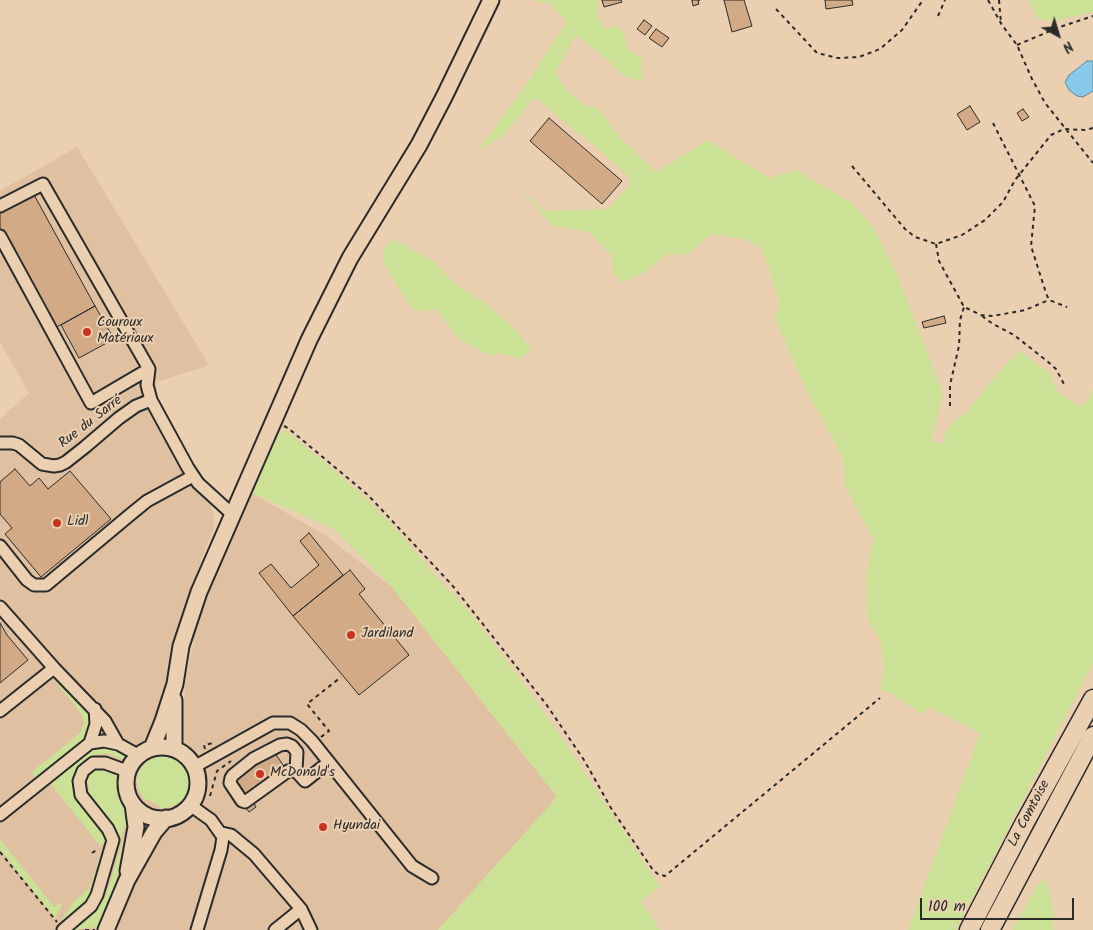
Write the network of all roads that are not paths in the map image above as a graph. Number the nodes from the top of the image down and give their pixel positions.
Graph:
1 (491, 0) edge
2 (0, 206) edge
3 (0, 236) edge
4 (149, 369) junction
5 (151, 400) junction
6 (0, 443) edge
7 (193, 476) junction
8 (232, 514) junction
9 (0, 546) edge
10 (0, 607) edge
11 (54, 668) junction
12 (174, 684) junction
13 (1093, 699) edge
14 (95, 709) junction
15 (0, 711) edge
16 (1092, 737) edge
17 (90, 743) junction
18 (118, 744) junction
19 (152, 748) junction
20 (174, 748) junction
21 (138, 755) junction
22 (329, 762) junction
23 (194, 767) junction
24 (127, 771) junction
25 (296, 771) junction
26 (133, 804) junction
27 (190, 805) junction
28 (0, 815) edge
29 (166, 818) junction
30 (222, 833) junction
31 (432, 878) dead end
32 (127, 880) junction
33 (301, 909) junction
34 (63, 930) edge
35 (106, 930) edge
36 (197, 930) edge
37 (275, 930) edge
38 (311, 930) edge
39 (969, 930) edge
40 (990, 930) edge
41 (1000, 930) edge

1 - 8 main road
2 - 4 street
3 - 4 street
4 - 5 street
5 - 6 street, Rue du Sarré
5 - 7 street
7 - 8 street
7 - 9 street
8 - 12 main road
10 - 11 street
11 - 14 street
11 - 15 street
12 - 19 main road
12 - 20 main road
13 - 39 highway, La Comtoise
14 - 17 street
14 - 18 street
16 - 40 highway, La Comtoise
16 - 41 highway
17 - 18 street
17 - 28 street
18 - 21 street
19 - 20 main road
19 - 21 main road
20 - 23 main road
21 - 24 main road
22 - 23 street
22 - 25 street
22 - 31 street
23 - 27 main road
24 - 26 main road
24 - 34 street
25 - 25 street
26 - 29 main road
26 - 32 main road
27 - 29 main road
27 - 30 street
29 - 32 main road
30 - 33 street
30 - 36 street
32 - 35 main road
33 - 37 street
33 - 38 street

